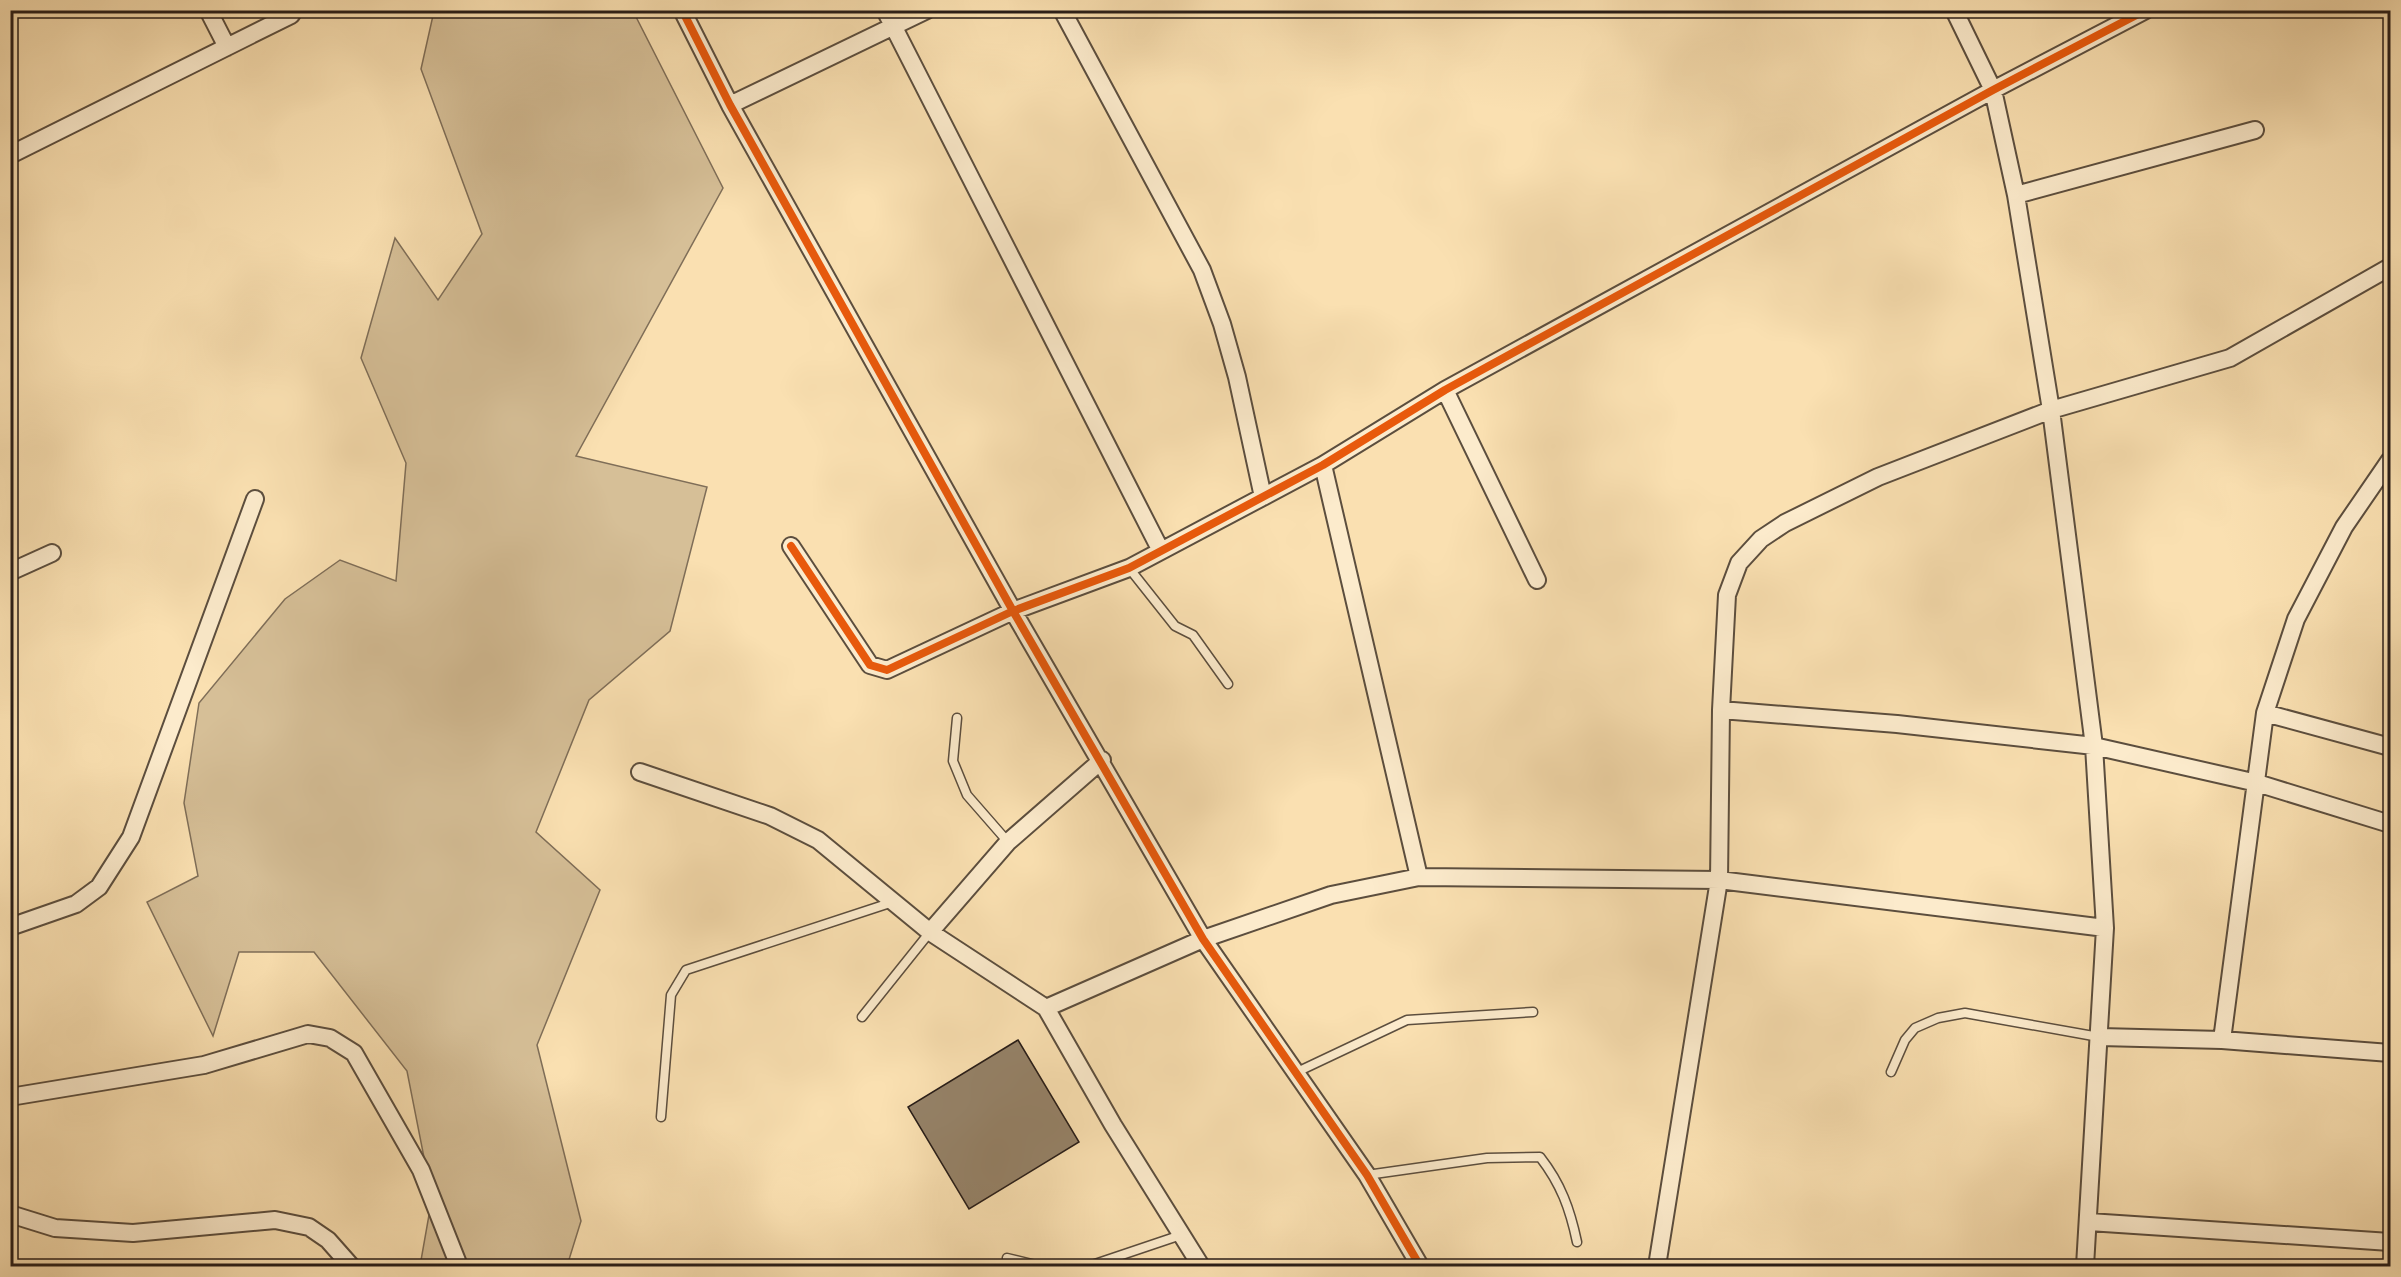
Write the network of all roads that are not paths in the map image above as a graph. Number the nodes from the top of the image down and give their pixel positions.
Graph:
1 (208, 10) edge
2 (294, 10) edge
3 (682, 10) edge
4 (885, 10) edge
5 (927, 10) edge
6 (1062, 10) edge
7 (1954, 10) edge
8 (2146, 10) edge
9 (894, 27) junction
10 (227, 47) junction
11 (1993, 90) junction
12 (730, 105) junction
13 (2254, 130) dead end
14 (10, 154) edge
15 (2016, 195) junction
16 (2391, 267) edge
17 (1445, 390) junction
18 (2051, 410) junction
19 (2391, 460) edge
20 (1323, 465) junction
21 (1263, 497) junction
22 (255, 499) dead end
23 (791, 546) dead end
24 (1160, 549) junction
25 (52, 553) dead end
26 (1129, 568) junction
27 (10, 573) edge
28 (1537, 580) dead end
29 (1013, 611) junction
30 (1228, 684) dead end
31 (1721, 710) junction
32 (2265, 713) junction
33 (957, 718) dead end
34 (2094, 746) junction
35 (2391, 747) edge
36 (1102, 760) junction
37 (640, 772) dead end
38 (2257, 783) junction
39 (2391, 824) edge
40 (1008, 842) junction
41 (1419, 877) junction
42 (1719, 880) junction
43 (893, 902) junction
44 (10, 927) edge
45 (2105, 928) junction
46 (930, 932) junction
47 (1203, 939) junction
48 (1046, 1008) junction
49 (1533, 1012) dead end
50 (862, 1017) dead end
51 (2100, 1037) junction
52 (2222, 1040) junction
53 (2391, 1053) edge
54 (1297, 1072) junction
55 (1891, 1072) dead end
56 (10, 1097) edge
57 (661, 1117) dead end
58 (1367, 1175) junction
59 (10, 1214) edge
60 (2089, 1222) junction
61 (1181, 1235) junction
62 (1577, 1242) dead end
63 (2391, 1242) edge
64 (1007, 1258) dead end
65 (351, 1266) edge
66 (459, 1266) edge
67 (1040, 1266) edge
68 (1089, 1266) edge
69 (1201, 1266) edge
70 (1420, 1266) edge
71 (1657, 1266) edge
72 (2085, 1266) edge

1 - 10 street
2 - 10 street
3 - 12 street
4 - 9 street
5 - 9 street
6 - 21 street
7 - 11 street
8 - 11 street
9 - 12 street
9 - 24 street
10 - 14 street
11 - 15 street
11 - 17 street
12 - 29 street
13 - 15 street
15 - 18 street
16 - 18 street
17 - 20 street
17 - 28 street
18 - 31 street
18 - 34 street
19 - 32 street
20 - 21 street
20 - 41 street
21 - 24 street
22 - 44 street
23 - 29 street
24 - 26 street
25 - 27 street
26 - 29 street
26 - 30 lane
29 - 36 street
31 - 34 street
31 - 42 street
32 - 35 street
32 - 38 street
33 - 40 lane
34 - 38 street
34 - 45 street
36 - 40 street
36 - 47 street
37 - 43 street
38 - 39 street
38 - 52 street
40 - 46 street
41 - 42 street
41 - 47 street
42 - 45 street
42 - 71 street
43 - 46 street
43 - 57 lane
45 - 51 street
46 - 48 street
46 - 50 lane
47 - 48 street
47 - 54 street
48 - 61 street
49 - 54 lane
51 - 52 street
51 - 55 lane
51 - 60 street
52 - 53 street
54 - 58 street
56 - 66 street
58 - 62 lane
58 - 70 street
59 - 65 street
60 - 63 street
60 - 72 street
61 - 68 lane
61 - 69 street
64 - 67 lane

